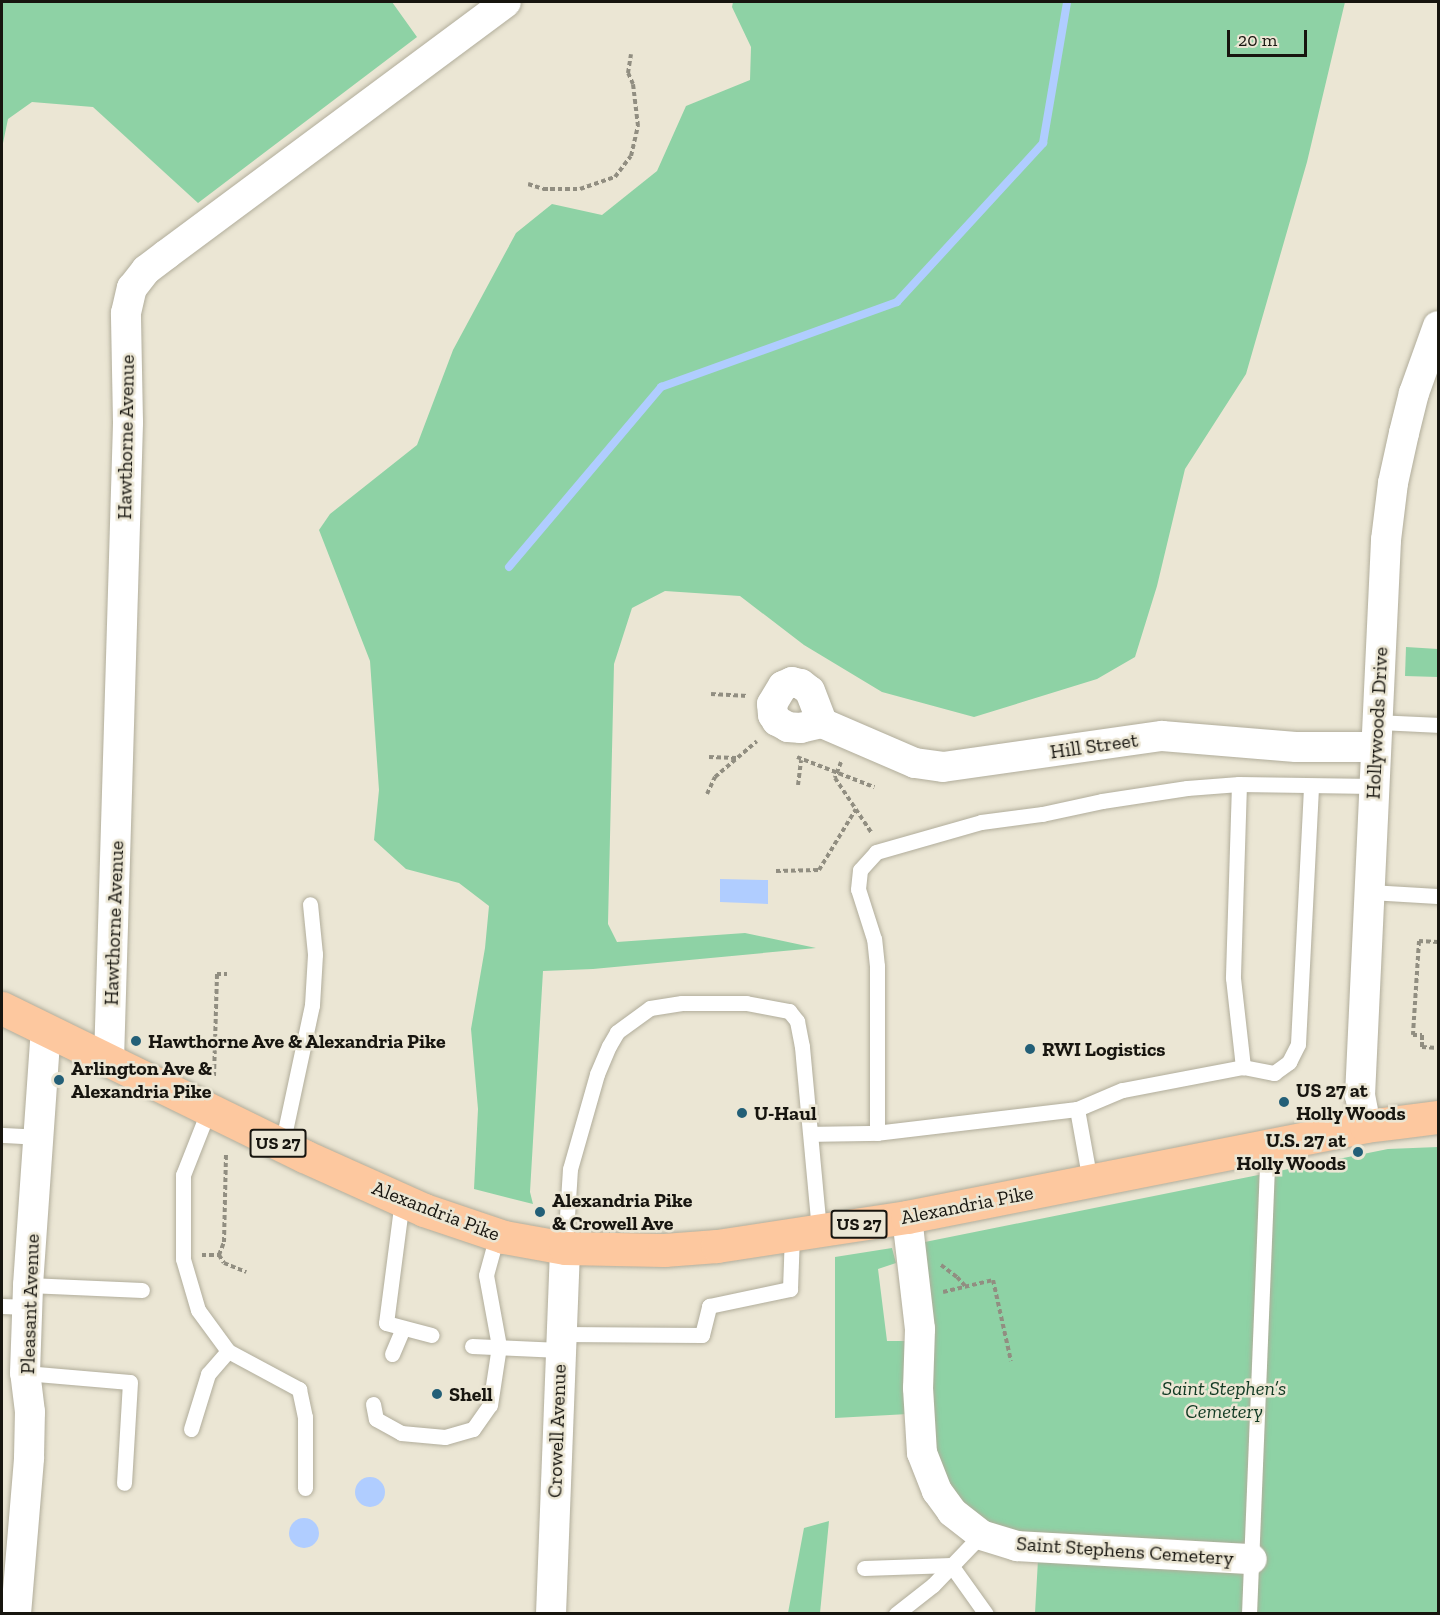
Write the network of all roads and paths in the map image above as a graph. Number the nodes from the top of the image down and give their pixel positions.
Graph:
1 (506, 2) edge
2 (631, 54) dead end
3 (528, 184) dead end
4 (1438, 326) edge
5 (711, 694) dead end
6 (754, 697) dead end
7 (822, 723) dead end
8 (1438, 725) edge
9 (765, 734) dead end
10 (1376, 735) junction
11 (851, 736) junction
12 (709, 757) dead end
13 (737, 758) junction
14 (801, 760) dead end
15 (1239, 784) junction
16 (798, 785) dead end
17 (1311, 786) junction
18 (1374, 786) junction
19 (707, 794) dead end
20 (856, 809) junction
21 (876, 840) dead end
22 (776, 871) dead end
23 (1369, 892) junction
24 (1438, 896) edge
25 (310, 903) dead end
26 (1438, 942) edge
27 (227, 974) dead end
28 (2, 1008) edge
29 (46, 1030) junction
30 (1438, 1048) edge
31 (109, 1060) junction
32 (1242, 1067) junction
33 (214, 1076) dead end
34 (209, 1109) junction
35 (1077, 1109) junction
36 (1438, 1117) edge
37 (1366, 1126) junction
38 (877, 1133) junction
39 (811, 1134) junction
40 (2, 1135) edge
41 (38, 1137) junction
42 (227, 1145) dead end
43 (282, 1145) junction
44 (1268, 1145) junction
45 (1090, 1181) junction
46 (402, 1200) junction
47 (907, 1217) junction
48 (806, 1232) junction
49 (497, 1235) junction
50 (566, 1248) junction
51 (219, 1255) junction
52 (183, 1259) junction
53 (246, 1272) dead end
54 (142, 1290) dead end
55 (916, 1298) junction
56 (19, 1299) edge
57 (404, 1328) junction
58 (431, 1335) dead end
59 (560, 1342) junction
60 (472, 1346) dead end
61 (499, 1346) junction
62 (228, 1352) junction
63 (392, 1353) dead end
64 (1011, 1361) dead end
65 (25, 1372) junction
66 (373, 1404) dead end
67 (191, 1429) dead end
68 (124, 1483) dead end
69 (305, 1488) dead end
70 (981, 1535) junction
71 (1252, 1559) junction
72 (951, 1565) junction
73 (864, 1568) dead end
74 (16, 1614) edge
75 (551, 1614) edge
76 (896, 1614) edge
77 (986, 1614) edge
78 (1248, 1614) edge

1 - 31 street, Hawthorne Avenue
2 - 3 path
4 - 10 street, Hollywoods Drive
5 - 6 path
7 - 11 street, Hill Street
8 - 10 lane
9 - 13 path
10 - 11 street, Hill Street
10 - 18 street, Hollywoods Drive
11 - 20 path
12 - 13 path
13 - 19 path
14 - 16 path
15 - 17 lane
15 - 32 lane
15 - 38 lane
17 - 18 lane
17 - 32 lane
18 - 23 street, Hollywoods Drive
20 - 21 path
20 - 22 path
23 - 24 lane
23 - 37 street, Hollywoods Drive
25 - 43 lane
26 - 30 path
27 - 33 path
28 - 29 main road, Alexandria Pike / US 27
29 - 31 main road, Alexandria Pike / US 27
29 - 41 street, Pleasant Avenue
31 - 34 main road, Alexandria Pike / US 27
32 - 35 lane
34 - 43 main road, Alexandria Pike / US 27
34 - 52 lane
35 - 38 lane
35 - 45 lane
36 - 37 main road, Alexandria Pike / US 27
37 - 44 main road, Alexandria Pike / US 27
38 - 39 lane
39 - 48 lane
39 - 50 lane
40 - 41 lane
41 - 56 street, Pleasant Avenue
42 - 51 path
43 - 46 main road, Alexandria Pike / US 27
44 - 45 main road, Alexandria Pike / US 27
44 - 71 lane
45 - 47 main road, Alexandria Pike / US 27
46 - 49 main road, Alexandria Pike / US 27
46 - 57 lane
47 - 48 main road, Alexandria Pike / US 27
47 - 55 street, Saint Stephens Cemetery
48 - 50 main road, Alexandria Pike / US 27
48 - 59 lane
49 - 50 main road, Alexandria Pike / US 27
49 - 61 lane
50 - 59 street, Crowell Avenue
51 - 52 path
51 - 53 path
52 - 62 lane
54 - 56 lane
55 - 64 path
55 - 70 street, Saint Stephens Cemetery
56 - 65 street, Pleasant Avenue
57 - 58 lane
57 - 63 lane
59 - 61 lane
59 - 75 street, Crowell Avenue
60 - 61 lane
61 - 66 lane
62 - 67 lane
62 - 69 lane
65 - 68 lane
65 - 74 street, Pleasant Avenue
70 - 71 street, Saint Stephens Cemetery
70 - 72 lane
71 - 78 lane
72 - 73 lane
72 - 76 lane
72 - 77 lane

